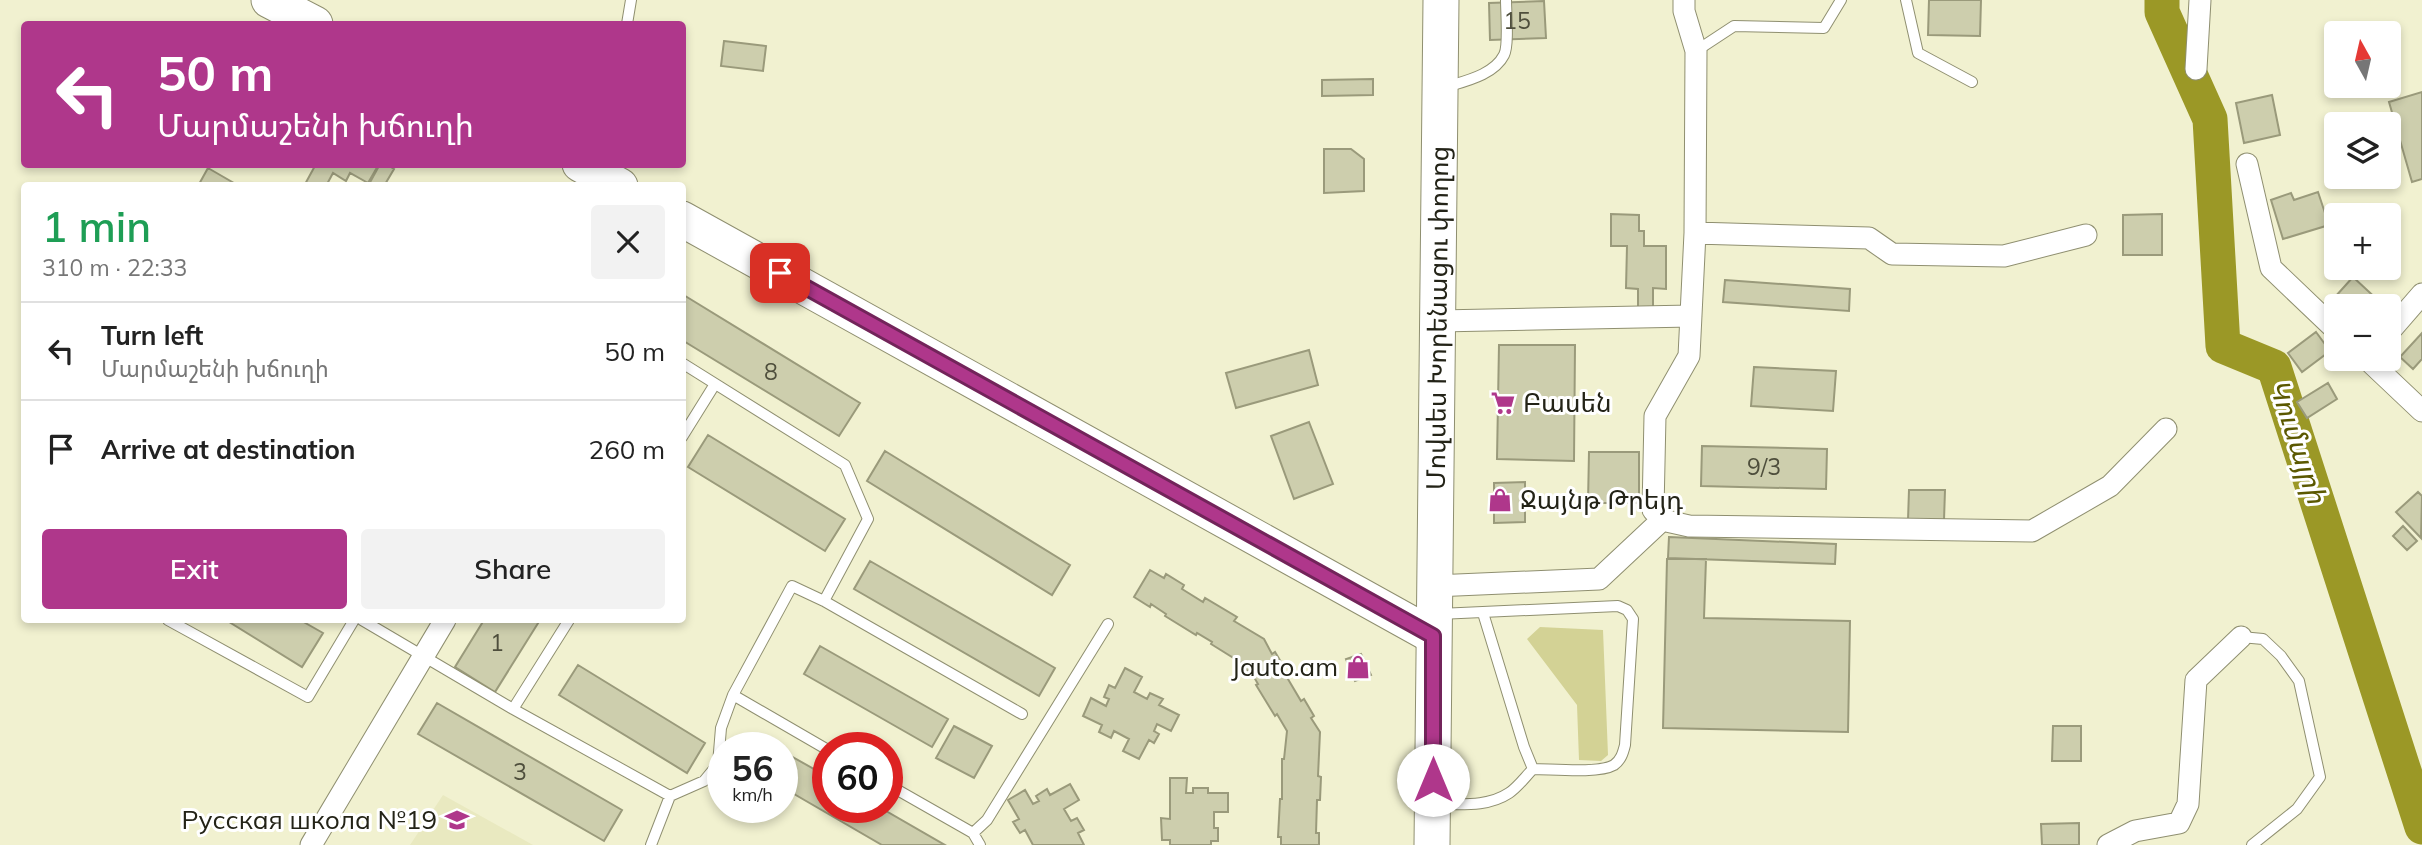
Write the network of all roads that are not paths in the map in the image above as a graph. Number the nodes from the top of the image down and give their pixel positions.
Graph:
1 (269, 0) edge
2 (631, 0) edge
3 (1441, 0) edge
4 (1506, 0) edge
5 (1684, 0) edge
6 (1841, 0) edge
7 (1906, 0) edge
8 (2200, 0) edge
9 (309, 21) edge
10 (628, 21) edge
11 (1696, 51) junction
12 (2196, 69) dead end
13 (1972, 82) dead end
14 (1440, 89) junction
15 (2247, 163) dead end
16 (686, 221) edge
17 (1695, 233) junction
18 (2086, 235) dead end
19 (2422, 294) edge
20 (1691, 316) junction
21 (2401, 318) edge
22 (2324, 319) edge
23 (1439, 321) junction
24 (686, 366) edge
25 (2380, 371) edge
26 (715, 384) junction
27 (2422, 411) edge
28 (2166, 429) dead end
29 (686, 431) edge
30 (1662, 520) junction
31 (824, 601) junction
32 (1433, 612) junction
33 (1483, 613) junction
34 (173, 623) edge
35 (352, 623) edge
36 (367, 623) edge
37 (443, 623) edge
38 (567, 623) edge
39 (1108, 624) dead end
40 (2241, 637) joint
41 (424, 655) junction
42 (733, 695) junction
43 (513, 709) junction
44 (1022, 714) dead end
45 (812, 741) edge
46 (1533, 769) junction
47 (903, 793) edge
48 (670, 796) junction
49 (1433, 804) junction
50 (974, 833) junction
51 (310, 845) edge
52 (651, 845) edge
53 (980, 845) edge
54 (1432, 845) edge
55 (2108, 845) edge
56 (2252, 845) edge

1 - 9 main road
2 - 10 lane
3 - 14 main road, Մովսես Խորենացու փողոց
4 - 14 lane
5 - 11 street
6 - 11 lane
7 - 13 lane
8 - 12 street
11 - 17 street
14 - 23 main road, Մովսես Խորենացու փողոց
15 - 22 street
16 - 32 main road
17 - 18 street
17 - 20 street
19 - 21 street
20 - 23 street
20 - 30 street
23 - 32 main road, Մովսես Խորենացու փողոց
24 - 26 lane
25 - 27 street
26 - 29 lane
26 - 31 lane
28 - 30 street
30 - 32 street
31 - 42 lane
31 - 44 lane
32 - 33 lane
32 - 49 main road, Մովսես Խորենացու փողոց
33 - 46 lane
33 - 46 lane
34 - 35 lane
36 - 41 lane
37 - 41 street
38 - 43 lane
39 - 50 lane
40 - 55 street
40 - 56 lane
41 - 43 lane
41 - 51 street
42 - 45 lane
42 - 48 lane
43 - 48 lane
46 - 49 lane
47 - 50 lane
48 - 52 lane
49 - 54 main road, Մովսես Խորենացու փողոց
50 - 53 lane

